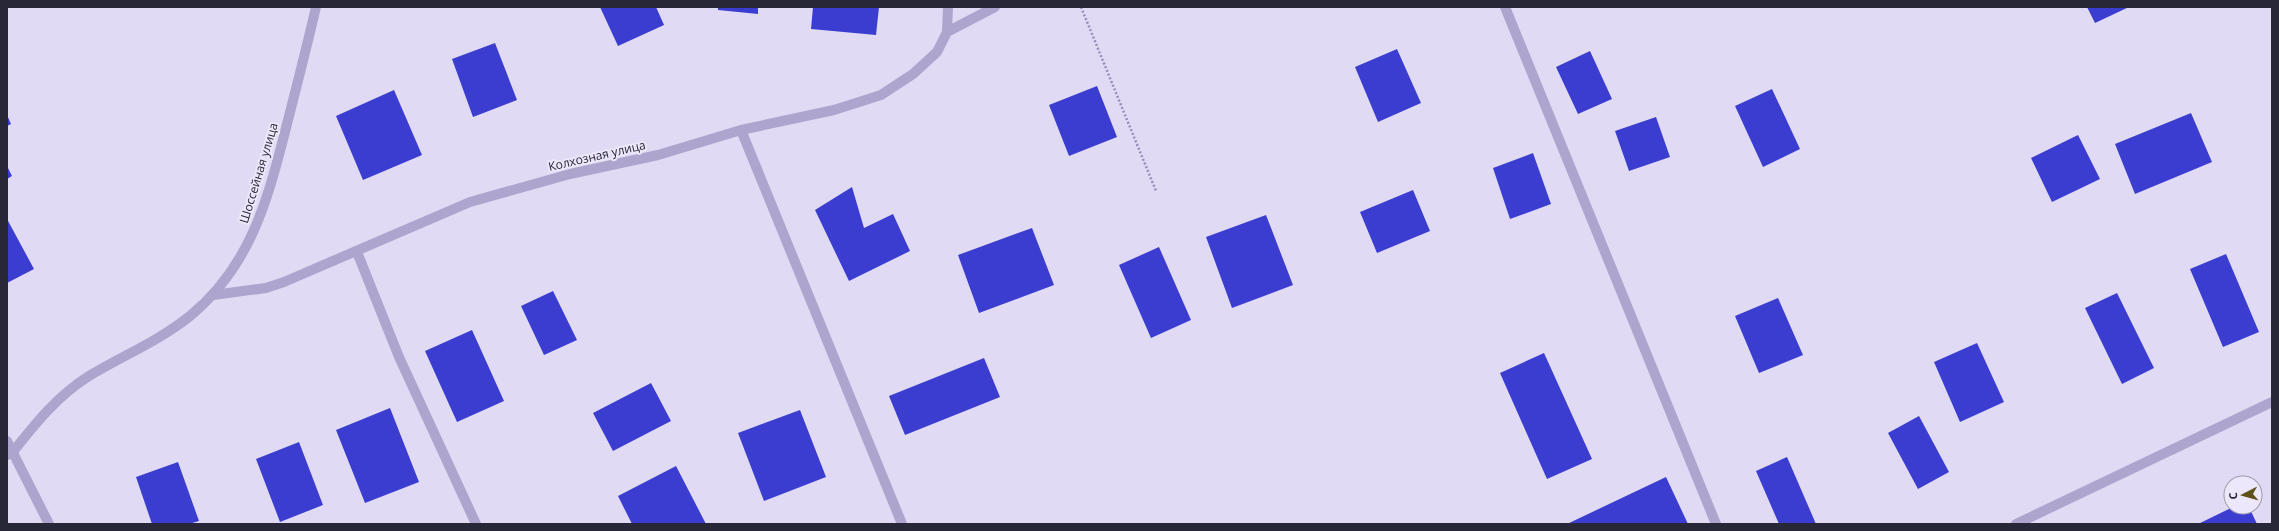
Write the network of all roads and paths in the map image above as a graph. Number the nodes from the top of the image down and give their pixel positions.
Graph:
1 (316, 7) edge
2 (948, 7) edge
3 (995, 7) edge
4 (1081, 7) edge
5 (1505, 7) edge
6 (946, 32) junction
7 (741, 130) junction
8 (1156, 191) dead end
9 (357, 252) junction
10 (213, 295) junction
11 (2272, 402) edge
12 (7, 441) edge
13 (10, 454) edge
14 (49, 524) edge
15 (476, 524) edge
16 (902, 524) edge
17 (1716, 524) edge
18 (2016, 524) edge

1 - 10 street, Шоссейная улица
2 - 6 street, Колхозная улица
3 - 6 street
4 - 8 path
5 - 17 street
6 - 7 street, Колхозная улица
7 - 9 street, Колхозная улица
7 - 16 street
9 - 10 street, Колхозная улица
9 - 15 street
10 - 13 street, Шоссейная улица
11 - 18 street
12 - 13 street
13 - 14 street

